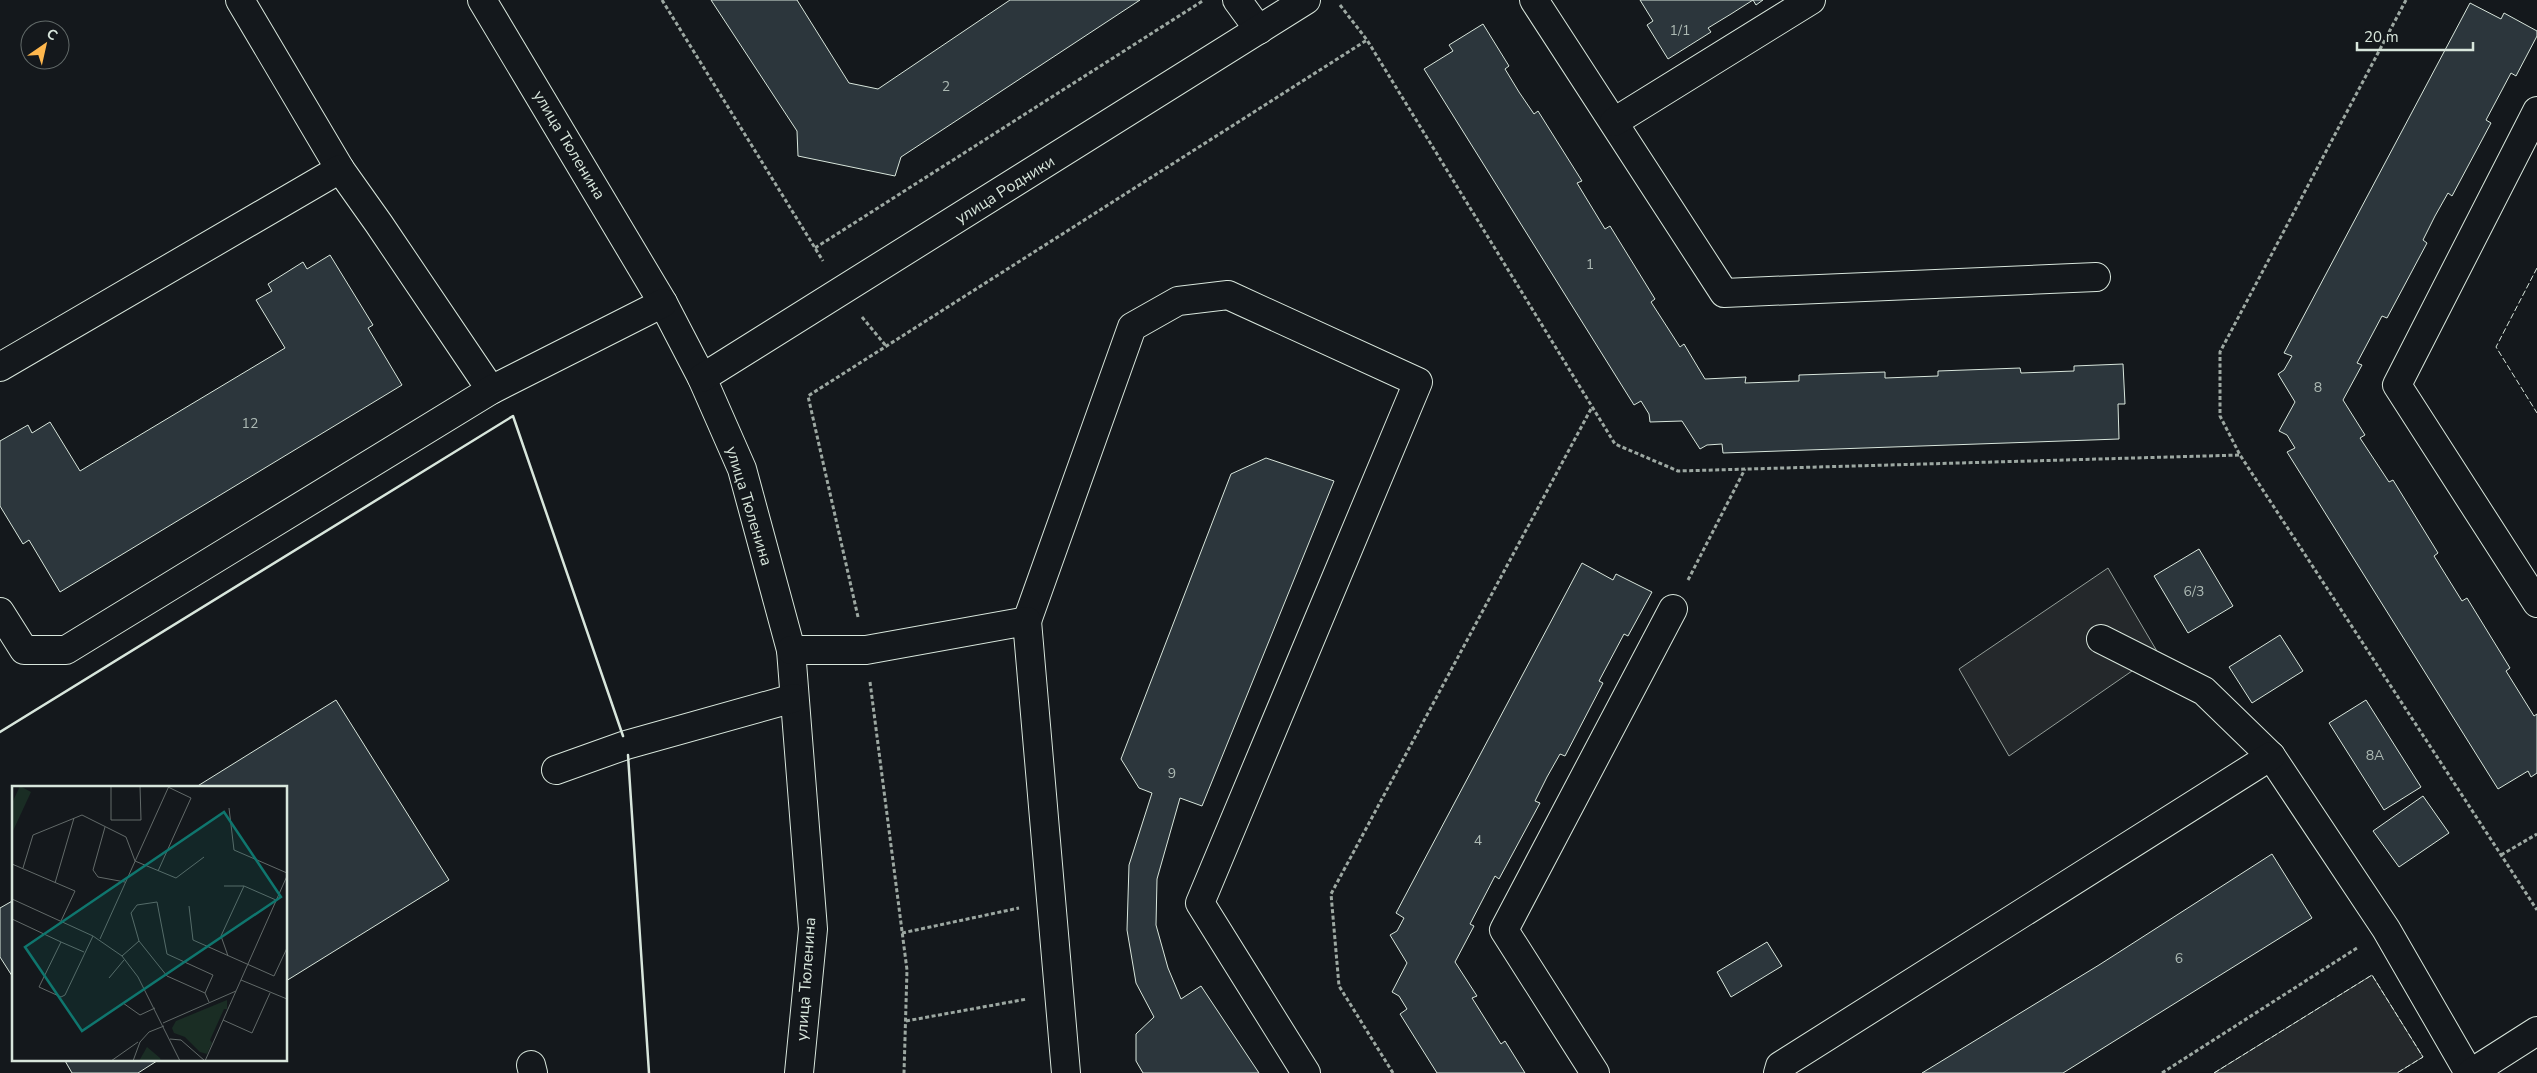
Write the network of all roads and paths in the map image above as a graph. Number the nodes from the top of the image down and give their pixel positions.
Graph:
1 (240, 0) edge
2 (482, 0) edge
3 (662, 0) edge
4 (1204, 0) edge
5 (1237, 0) edge
6 (1306, 0) edge
7 (1337, 0) edge
8 (1534, 0) edge
9 (1811, 0) edge
10 (2406, 0) edge
11 (1259, 30) junction
12 (1367, 40) junction
13 (2537, 111) edge
14 (1614, 122) junction
15 (340, 169) junction
16 (815, 248) junction
17 (2096, 277) dead end
18 (842, 292) junction
19 (663, 304) junction
20 (886, 346) junction
21 (0, 367) edge
22 (702, 378) junction
23 (491, 390) junction
24 (1592, 406) junction
25 (2240, 455) junction
26 (1745, 469) junction
27 (2537, 603) edge
28 (1673, 609) joint
29 (0, 612) edge
30 (1026, 621) junction
31 (2101, 639) dead end
32 (791, 650) junction
33 (866, 650) junction
34 (794, 698) junction
35 (2271, 756) junction
36 (556, 770) dead end
37 (2537, 834) edge
38 (2501, 855) junction
39 (1051, 902) junction
40 (2537, 910) edge
41 (2386, 929) junction
42 (902, 933) junction
43 (1059, 992) junction
44 (906, 1021) junction
45 (2537, 1032) edge
46 (799, 1073) edge
47 (904, 1073) edge
48 (1066, 1073) edge
49 (1306, 1073) edge
50 (1393, 1073) edge
51 (1595, 1073) edge
52 (1778, 1073) edge
53 (2162, 1073) edge
54 (2470, 1073) edge

1 - 15 street
2 - 19 street, улица Тюленина
3 - 16 path
4 - 16 path
5 - 11 street
6 - 11 street, улица Родники
7 - 12 path
8 - 14 street
9 - 14 street
10 - 25 path
11 - 18 street, улица Родники
12 - 20 path
12 - 24 path
13 - 27 street
14 - 17 street
15 - 21 street
15 - 23 street
16 - 18 path
18 - 20 path
18 - 22 street, улица Родники
19 - 22 street, улица Тюленина
19 - 23 street
20 - 33 path
22 - 32 street, улица Тюленина
23 - 29 street
24 - 26 path
24 - 50 path
25 - 26 path
25 - 38 path
26 - 28 path
28 - 51 street
30 - 33 street
30 - 39 street
30 - 49 street
31 - 35 street
32 - 33 street
32 - 34 street, улица Тюленина
33 - 42 path
34 - 36 street
34 - 46 street, улица Тюленина
35 - 41 street
35 - 52 street
37 - 38 path
38 - 40 path
39 - 42 path
39 - 43 street
41 - 53 path
41 - 54 street
42 - 44 path
43 - 44 path
43 - 48 street
44 - 47 path
45 - 54 street

